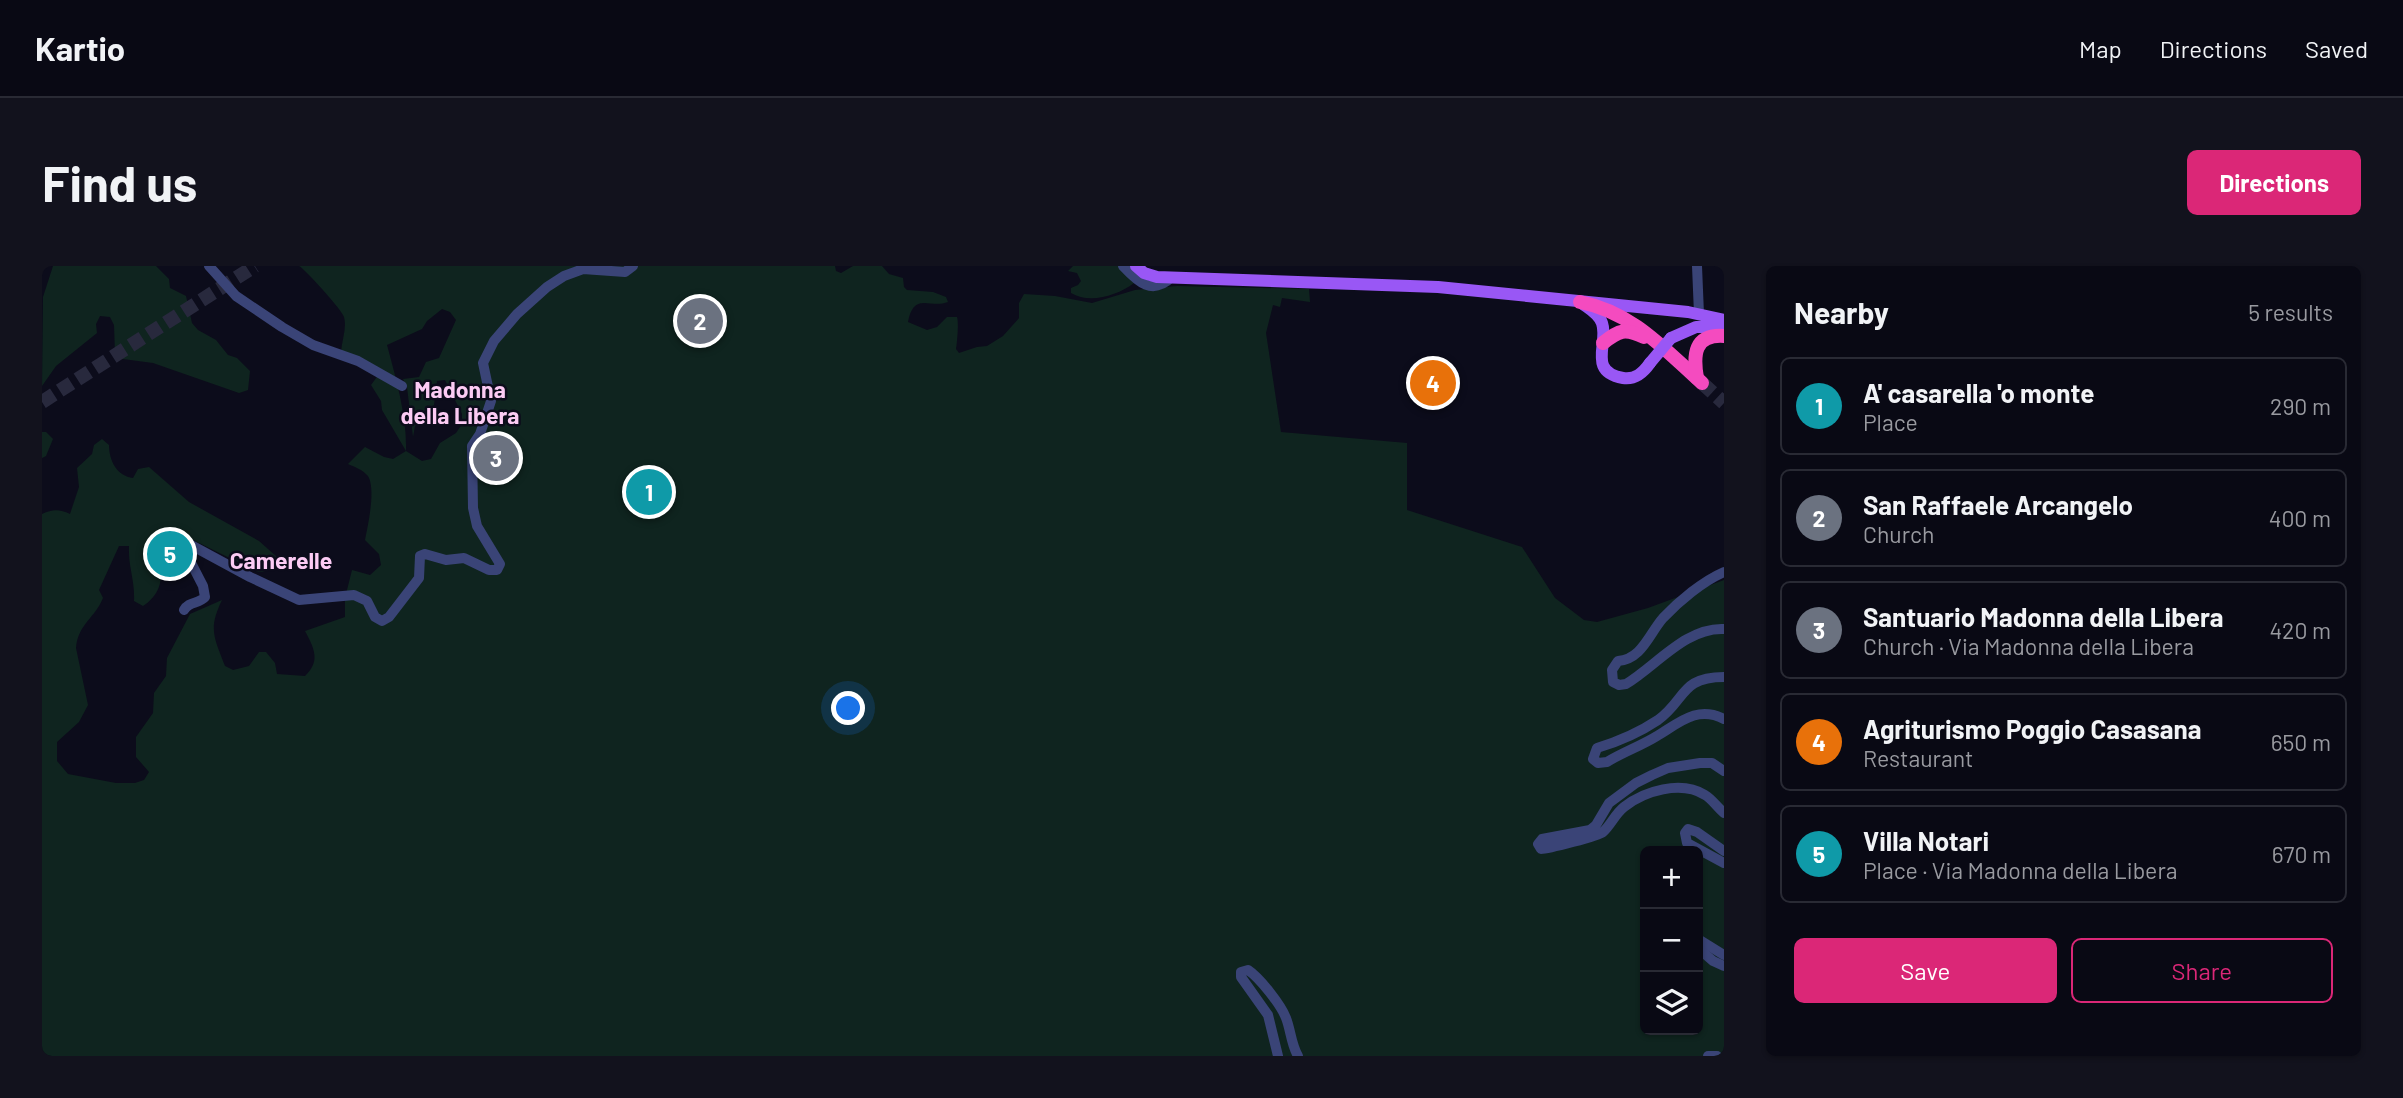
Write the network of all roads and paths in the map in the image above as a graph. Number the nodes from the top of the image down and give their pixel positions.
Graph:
1 (209, 266) edge
2 (633, 266) edge
3 (1123, 266) edge
4 (1136, 266) edge
5 (1697, 266) edge
6 (1178, 274) edge
7 (1580, 302) junction
8 (1699, 314) junction
9 (1724, 320) edge
10 (1724, 327) edge
11 (1724, 336) edge
12 (1666, 342) junction
13 (1603, 343) junction
14 (402, 386) dead end
15 (1724, 572) edge
16 (184, 610) dead end
17 (1724, 629) edge
18 (1724, 677) edge
19 (1724, 719) edge
20 (1724, 771) edge
21 (1724, 813) edge
22 (1724, 851) edge
23 (1724, 863) edge
24 (1703, 942) edge
25 (1703, 952) edge
26 (1724, 955) edge
27 (1724, 966) edge
28 (1278, 1056) edge
29 (1298, 1056) edge
30 (1708, 1056) edge
31 (1717, 1056) edge

1 - 14 street
2 - 16 street
3 - 6 street
4 - 6 main road
5 - 8 street
6 - 7 main road
7 - 8 main road
7 - 12 highway
7 - 13 main road
8 - 9 main road
10 - 12 main road
11 - 12 highway
12 - 13 highway
12 - 13 main road, bridge
15 - 17 street
18 - 19 street
20 - 21 street
22 - 23 street
24 - 26 street
25 - 27 street
28 - 29 street
30 - 31 street

